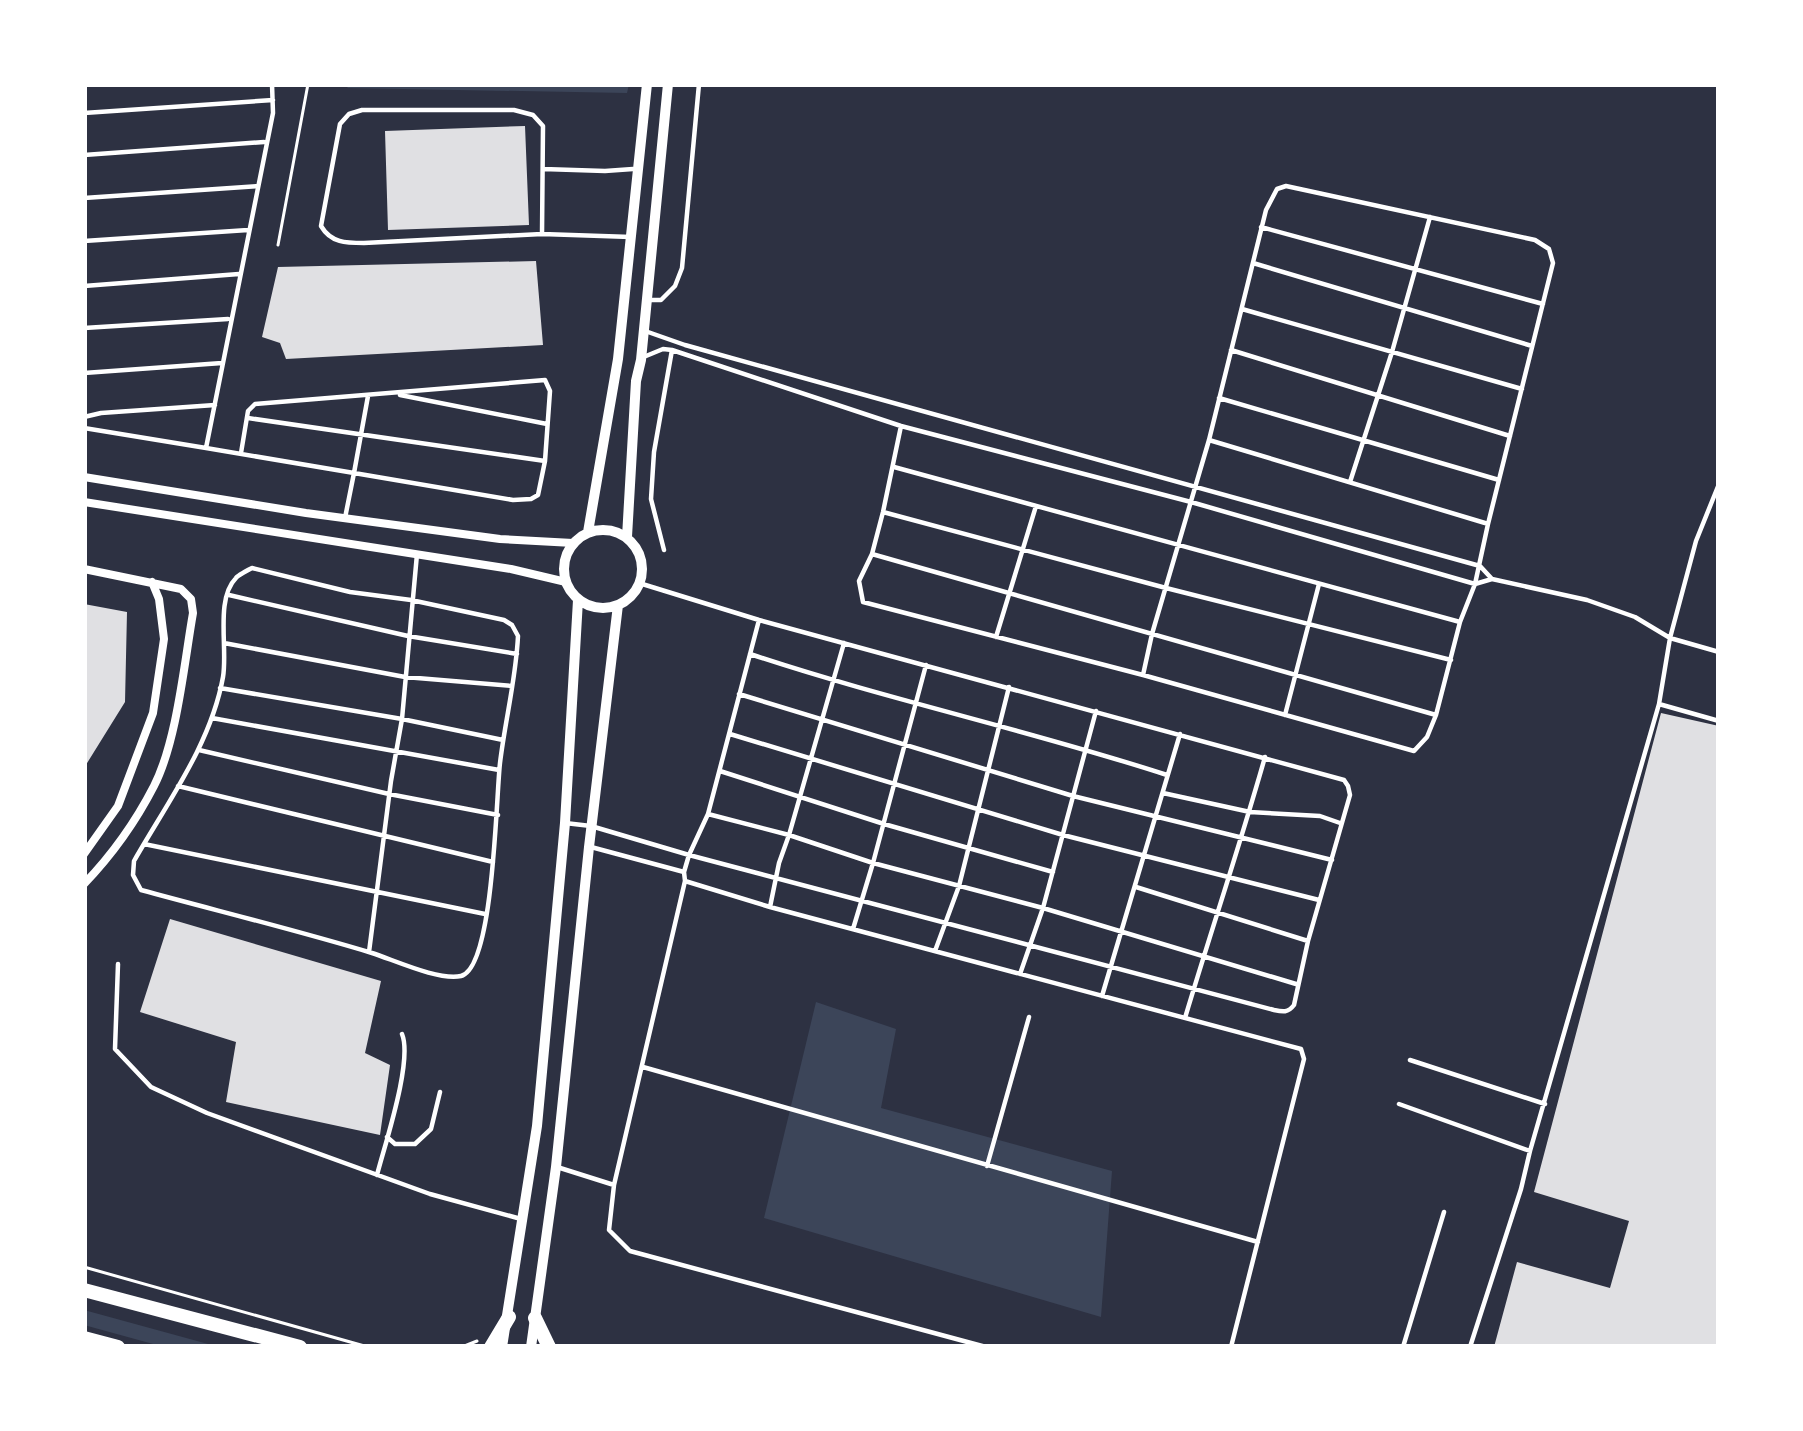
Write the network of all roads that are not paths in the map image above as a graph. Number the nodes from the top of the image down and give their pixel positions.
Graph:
1 (272, 84) edge
2 (647, 84) edge
3 (668, 84) edge
4 (699, 84) edge
5 (273, 100) junction
6 (84, 112) edge
7 (266, 142) junction
8 (84, 155) edge
9 (543, 169) junction
10 (636, 169) junction
11 (658, 170) junction
12 (259, 185) junction
13 (84, 198) edge
14 (1430, 218) junction
15 (1262, 226) junction
16 (248, 230) junction
17 (542, 234) junction
18 (631, 237) junction
19 (84, 241) edge
20 (1252, 263) junction
21 (1414, 268) junction
22 (239, 274) junction
23 (84, 286) edge
24 (645, 300) junction
25 (1543, 304) junction
26 (1404, 308) junction
27 (1241, 309) junction
28 (230, 319) junction
29 (84, 328) edge
30 (644, 330) junction
31 (1532, 346) junction
32 (672, 350) junction
33 (1231, 350) junction
34 (1392, 352) junction
35 (735, 359) junction
36 (641, 360) junction
37 (222, 363) junction
38 (732, 370) junction
39 (84, 373) edge
40 (1522, 389) junction
41 (394, 394) junction
42 (1377, 395) junction
43 (368, 396) junction
44 (1220, 398) junction
45 (215, 405) junction
46 (84, 417) edge
47 (248, 418) junction
48 (548, 424) junction
49 (901, 426) junction
50 (84, 428) edge
51 (360, 435) junction
52 (1510, 436) junction
53 (1209, 440) junction
54 (1363, 441) junction
55 (206, 448) junction
56 (241, 453) junction
57 (545, 461) junction
58 (894, 466) junction
59 (354, 473) junction
60 (84, 477) edge
61 (1499, 480) junction
62 (1350, 482) junction
63 (1719, 484) edge
64 (1196, 488) junction
65 (84, 502) edge
66 (1192, 502) junction
67 (1036, 506) junction
68 (883, 512) junction
69 (345, 518) junction
70 (1488, 524) junction
71 (587, 532) junction
72 (627, 537) junction
73 (573, 543) junction
74 (1178, 545) junction
75 (664, 550) dead end
76 (1022, 550) junction
77 (417, 554) junction
78 (872, 554) junction
79 (1480, 566) junction
80 (84, 569) edge
81 (1492, 579) junction
82 (151, 580) junction
83 (566, 582) junction
84 (639, 584) junction
85 (1319, 584) junction
86 (1475, 584) junction
87 (1166, 589) junction
88 (1010, 593) junction
89 (226, 594) junction
90 (411, 600) junction
91 (578, 600) junction
92 (618, 605) junction
93 (760, 620) junction
94 (1460, 622) junction
95 (1309, 625) junction
96 (1153, 634) junction
97 (408, 636) junction
98 (996, 637) junction
99 (1670, 638) junction
100 (224, 643) junction
101 (844, 643) junction
102 (1719, 652) edge
103 (518, 654) junction
104 (750, 654) junction
105 (1451, 660) junction
106 (926, 665) junction
107 (1144, 675) junction
108 (1297, 675) junction
109 (405, 677) junction
110 (833, 680) junction
111 (512, 686) junction
112 (1009, 687) junction
113 (220, 688) junction
114 (739, 694) junction
115 (916, 703) junction
116 (1659, 704) junction
117 (1096, 711) junction
118 (1285, 715) junction
119 (1436, 715) junction
120 (212, 718) junction
121 (402, 719) junction
122 (822, 719) junction
123 (1719, 721) edge
124 (999, 727) junction
125 (730, 734) junction
126 (1180, 734) junction
127 (503, 740) junction
128 (905, 745) junction
129 (1086, 749) junction
130 (198, 750) junction
131 (395, 751) junction
132 (1265, 757) junction
133 (811, 760) junction
134 (499, 770) junction
135 (720, 771) junction
136 (988, 772) junction
137 (1167, 775) junction
138 (178, 786) junction
139 (894, 786) junction
140 (1162, 792) junction
141 (389, 794) junction
142 (1073, 796) junction
143 (800, 798) junction
144 (979, 809) junction
145 (1250, 812) junction
146 (708, 814) junction
147 (498, 815) junction
148 (1155, 816) junction
149 (565, 823) junction
150 (1340, 823) junction
151 (884, 824) junction
152 (591, 826) junction
153 (790, 835) junction
154 (1063, 835) junction
155 (1241, 836) junction
156 (384, 838) junction
157 (144, 843) junction
158 (589, 847) junction
159 (969, 847) junction
160 (84, 854) edge
161 (688, 855) junction
162 (1145, 856) junction
163 (1332, 860) junction
164 (493, 862) junction
165 (874, 863) junction
166 (1053, 872) junction
167 (685, 877) junction
168 (776, 878) junction
169 (1230, 879) junction
170 (84, 884) edge
171 (959, 886) junction
172 (1136, 886) junction
173 (377, 894) junction
174 (1322, 900) junction
175 (862, 901) junction
176 (770, 907) junction
177 (1043, 908) junction
178 (1217, 913) junction
179 (485, 914) junction
180 (946, 924) junction
181 (853, 929) junction
182 (1122, 933) junction
183 (1308, 940) junction
184 (1029, 946) junction
185 (935, 951) junction
186 (370, 952) junction
187 (1203, 955) junction
188 (118, 964) dead end
189 (1111, 967) junction
190 (1020, 974) junction
191 (1298, 985) junction
192 (1194, 989) junction
193 (1102, 996) junction
194 (1029, 1017) dead end
195 (1185, 1018) junction
196 (402, 1034) dead end
197 (1410, 1060) dead end
198 (643, 1067) junction
199 (440, 1092) dead end
200 (1399, 1104) dead end
201 (1545, 1104) junction
202 (387, 1137) junction
203 (1530, 1151) junction
204 (556, 1166) junction
205 (987, 1166) junction
206 (377, 1174) junction
207 (614, 1185) junction
208 (1444, 1212) dead end
209 (521, 1220) junction
210 (1258, 1242) junction
211 (84, 1290) edge
212 (508, 1317) junction
213 (535, 1318) junction
214 (84, 1337) edge
215 (118, 1347) edge
216 (300, 1347) edge
217 (490, 1347) edge
218 (502, 1347) edge
219 (532, 1347) edge
220 (549, 1347) edge
221 (986, 1347) edge
222 (1231, 1347) edge
223 (1403, 1347) edge
224 (1471, 1347) edge

1 - 5 lane
2 - 10 street
3 - 11 street
4 - 24 lane
5 - 6 lane
5 - 7 lane
7 - 8 lane
7 - 12 lane
9 - 10 lane
9 - 17 lane
9 - 17 lane
10 - 11 street
10 - 18 street
11 - 24 street
12 - 13 lane
12 - 16 lane
14 - 15 lane
14 - 21 lane
14 - 25 lane
15 - 20 lane
15 - 21 lane
16 - 19 lane
16 - 22 lane
17 - 18 lane
18 - 71 street
20 - 26 lane
20 - 27 lane
21 - 25 lane
21 - 26 lane
22 - 23 lane
22 - 28 lane
24 - 30 street
25 - 31 lane
26 - 31 lane
26 - 34 lane
27 - 33 lane
27 - 34 lane
28 - 29 lane
28 - 37 lane
30 - 35 lane
30 - 36 street
31 - 40 lane
32 - 36 lane
32 - 38 lane
32 - 75 lane
33 - 42 lane
33 - 44 lane
34 - 40 lane
34 - 42 lane
35 - 38 lane
35 - 64 lane
36 - 72 street
37 - 39 lane
37 - 45 lane
38 - 49 lane
40 - 52 lane
41 - 43 lane
41 - 48 lane
41 - 48 lane
42 - 52 lane
42 - 54 lane
43 - 47 lane
43 - 51 lane
44 - 53 lane
44 - 54 lane
45 - 46 lane
45 - 55 lane
47 - 51 lane
47 - 56 lane
48 - 57 lane
49 - 58 lane
49 - 66 lane
50 - 55 lane
51 - 57 lane
51 - 59 lane
52 - 61 lane
53 - 62 lane
53 - 64 lane
54 - 61 lane
54 - 62 lane
55 - 56 lane
56 - 59 lane
57 - 59 lane
58 - 67 lane
58 - 68 lane
59 - 69 lane
60 - 69 street
61 - 70 lane
62 - 70 lane
63 - 99 lane
64 - 66 lane
64 - 79 lane
65 - 77 street
66 - 74 lane
66 - 86 lane
67 - 74 lane
67 - 76 lane
68 - 76 lane
68 - 78 lane
69 - 73 street
70 - 79 lane
71 - 72 street
71 - 73 street
72 - 84 street
73 - 83 street
74 - 85 lane
74 - 87 lane
76 - 87 lane
76 - 88 lane
77 - 83 street
77 - 90 lane
78 - 88 lane
78 - 98 lane
79 - 81 lane
79 - 86 lane
80 - 82 street
81 - 86 lane
81 - 99 lane
82 - 160 street
82 - 170 street
83 - 91 street
84 - 92 street
84 - 93 lane
85 - 94 lane
85 - 95 lane
86 - 94 lane
87 - 95 lane
87 - 96 lane
88 - 96 lane
88 - 98 lane
89 - 90 lane
89 - 97 lane
89 - 100 lane
90 - 97 lane
90 - 103 lane
91 - 92 street
91 - 149 street
92 - 152 street
93 - 101 lane
93 - 104 lane
94 - 105 lane
95 - 105 lane
95 - 108 lane
96 - 107 lane
96 - 108 lane
97 - 103 lane
97 - 109 lane
98 - 107 lane
99 - 102 lane
99 - 116 lane
100 - 109 lane
100 - 113 lane
101 - 106 lane
101 - 110 lane
103 - 111 lane
104 - 110 lane
104 - 114 lane
105 - 119 lane
106 - 112 lane
106 - 115 lane
107 - 118 lane
108 - 118 lane
108 - 119 lane
109 - 111 lane
109 - 121 lane
110 - 115 lane
110 - 122 lane
111 - 127 lane
112 - 117 lane
112 - 124 lane
113 - 120 lane
113 - 121 lane
114 - 122 lane
114 - 125 lane
115 - 124 lane
115 - 128 lane
116 - 123 lane
116 - 201 lane
117 - 126 lane
117 - 129 lane
118 - 119 lane
120 - 130 lane
120 - 131 lane
121 - 127 lane
121 - 131 lane
122 - 128 lane
122 - 133 lane
124 - 129 lane
124 - 136 lane
125 - 133 lane
125 - 135 lane
126 - 132 lane
126 - 137 lane
127 - 134 lane
128 - 136 lane
128 - 139 lane
129 - 137 lane
129 - 142 lane
130 - 138 lane
130 - 141 lane
131 - 134 lane
131 - 141 lane
132 - 145 lane
132 - 150 lane
133 - 139 lane
133 - 143 lane
134 - 147 lane
135 - 143 lane
135 - 146 lane
136 - 142 lane
136 - 144 lane
137 - 140 lane
138 - 156 lane
138 - 157 lane
139 - 144 lane
139 - 151 lane
140 - 145 lane
140 - 148 lane
141 - 147 lane
141 - 156 lane
142 - 148 lane
142 - 154 lane
143 - 151 lane
143 - 153 lane
144 - 154 lane
144 - 159 lane
145 - 150 lane
145 - 155 lane
146 - 153 lane
146 - 161 lane
147 - 164 lane
148 - 155 lane
148 - 162 lane
149 - 152 lane
149 - 209 street
150 - 163 lane
151 - 159 lane
151 - 165 lane
152 - 158 street
152 - 161 lane
153 - 165 lane
153 - 168 lane
154 - 162 lane
154 - 166 lane
155 - 163 lane
155 - 169 lane
156 - 164 lane
156 - 173 lane
157 - 173 lane
157 - 186 lane
158 - 167 lane
158 - 204 street
159 - 166 lane
159 - 171 lane
161 - 167 lane
161 - 168 lane
162 - 169 lane
162 - 172 lane
163 - 174 lane
164 - 179 lane
165 - 171 lane
165 - 175 lane
166 - 177 lane
167 - 176 lane
167 - 198 lane
168 - 175 lane
168 - 176 lane
169 - 174 lane
169 - 178 lane
171 - 177 lane
171 - 180 lane
172 - 178 lane
172 - 182 lane
173 - 179 lane
173 - 186 lane
174 - 183 lane
175 - 180 lane
175 - 181 lane
176 - 181 lane
177 - 182 lane
177 - 184 lane
178 - 183 lane
178 - 187 lane
179 - 186 lane
180 - 184 lane
180 - 185 lane
181 - 185 lane
182 - 187 lane
182 - 189 lane
183 - 191 lane
184 - 189 lane
184 - 190 lane
185 - 190 lane
187 - 191 lane
187 - 192 lane
188 - 206 lane
189 - 192 lane
189 - 193 lane
190 - 193 lane
191 - 192 lane
192 - 195 lane
193 - 195 lane
194 - 205 lane
195 - 210 lane
196 - 202 lane
197 - 201 lane
198 - 205 lane
198 - 207 lane
199 - 202 lane
200 - 203 lane
201 - 203 lane
202 - 206 lane
203 - 224 lane
204 - 207 lane
204 - 213 street
205 - 210 lane
206 - 209 lane
207 - 221 lane
208 - 223 lane
209 - 212 street
210 - 222 lane
211 - 216 highway
212 - 217 highway
212 - 218 street
213 - 219 street
213 - 220 highway
214 - 215 highway

